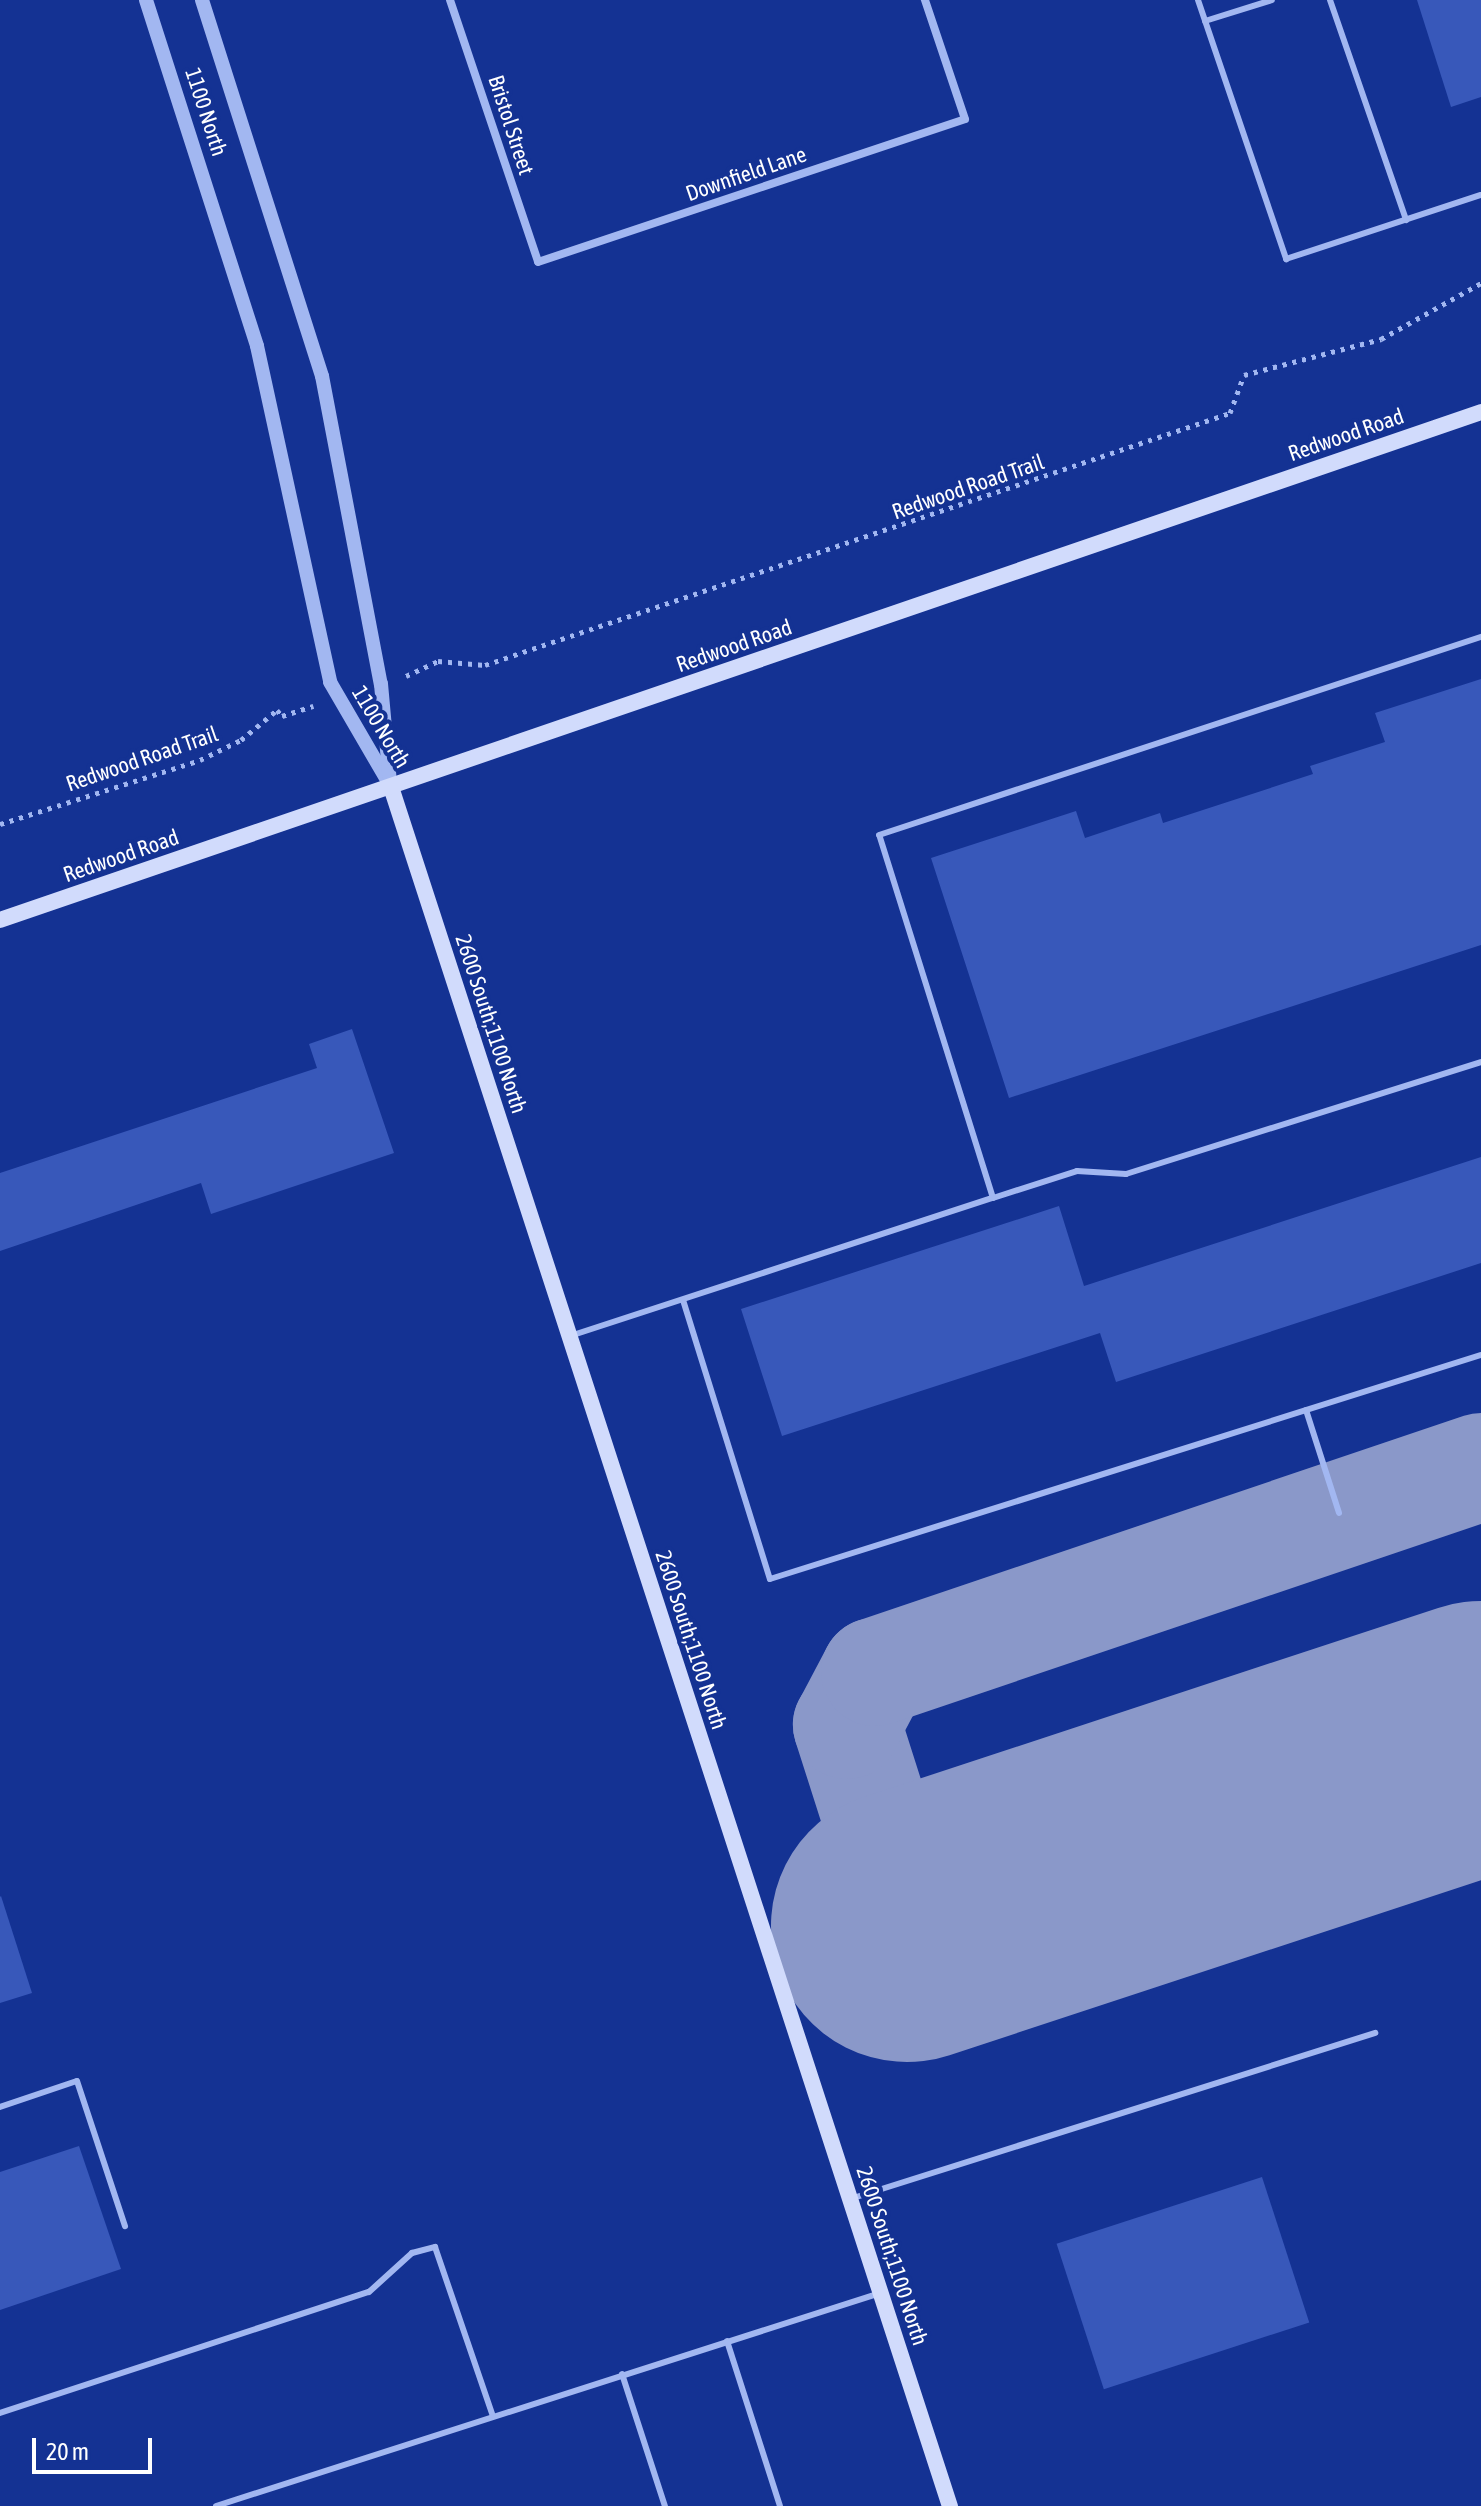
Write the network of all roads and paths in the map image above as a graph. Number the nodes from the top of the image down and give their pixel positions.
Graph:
1 (146, 0) edge
2 (202, 0) edge
3 (450, 0) edge
4 (925, 0) edge
5 (1198, 0) edge
6 (1272, 0) edge
7 (1330, 0) edge
8 (1205, 21) junction
9 (1481, 195) edge
10 (1406, 220) junction
11 (538, 262) joint
12 (1481, 283) edge
13 (1481, 412) edge
14 (1481, 637) edge
15 (435, 667) dead end
16 (282, 716) dead end
17 (391, 787) junction
18 (0, 824) edge
19 (0, 920) edge
20 (1481, 1062) edge
21 (993, 1198) junction
22 (683, 1300) junction
23 (569, 1336) junction
24 (1481, 1355) edge
25 (1306, 1410) junction
26 (1339, 1513) dead end
27 (1375, 2033) dead end
28 (0, 2107) edge
29 (850, 2199) junction
30 (125, 2226) dead end
31 (881, 2293) junction
32 (727, 2341) junction
33 (622, 2374) junction
34 (0, 2413) edge
35 (493, 2416) junction
36 (216, 2506) edge
37 (665, 2506) edge
38 (780, 2506) edge
39 (950, 2506) edge

1 - 17 street, 1100 North
2 - 17 street, 1100 North
3 - 11 street, Bristol Street
4 - 11 street, Downfield Lane
5 - 8 lane
6 - 8 lane
7 - 10 lane
8 - 10 lane
9 - 10 lane
12 - 15 path, Redwood Road Trail
13 - 17 main road, Redwood Road
14 - 21 lane
16 - 18 path, Redwood Road Trail
17 - 19 main road, Redwood Road
17 - 23 main road, 2600 South;1100 North
20 - 21 lane
21 - 22 lane
22 - 23 lane
22 - 25 lane
23 - 29 main road, 2600 South;1100 North
24 - 25 lane
25 - 26 lane
27 - 29 lane
28 - 30 lane
29 - 31 main road, 2600 South;1100 North
31 - 32 lane
31 - 39 main road, 2600 South;1100 North
32 - 33 lane
32 - 38 lane
33 - 35 lane
33 - 37 lane
34 - 35 lane
35 - 36 lane

